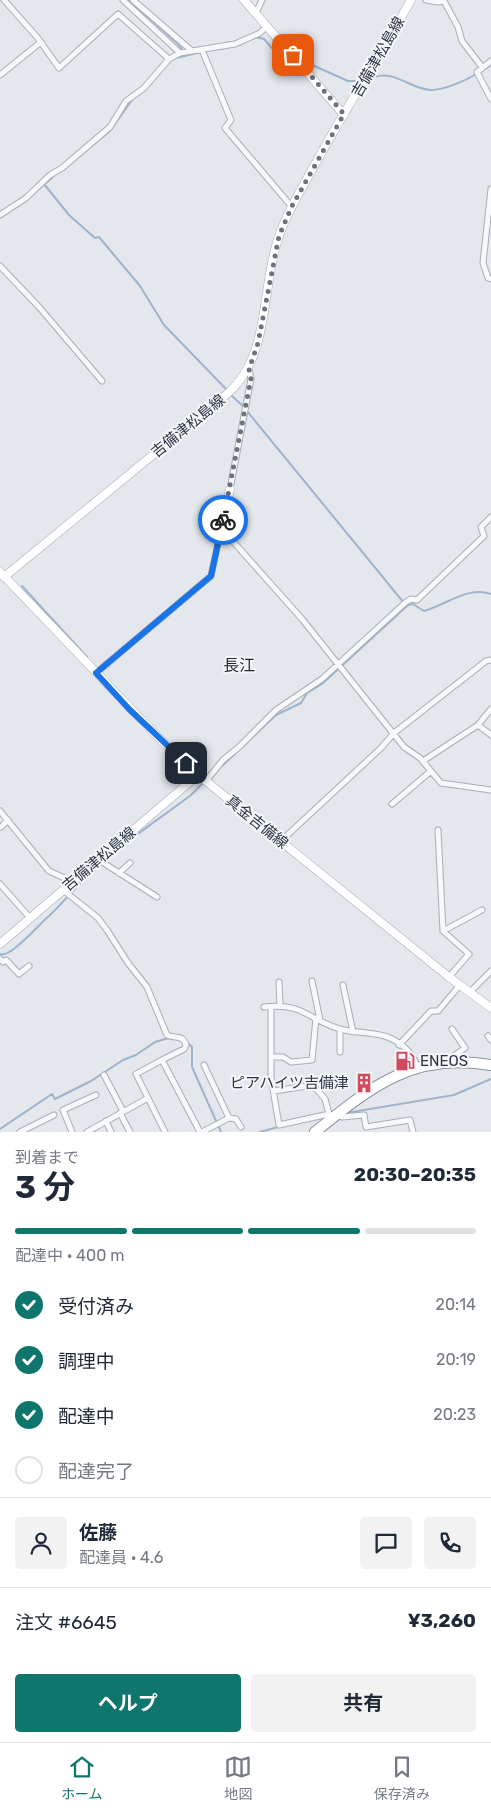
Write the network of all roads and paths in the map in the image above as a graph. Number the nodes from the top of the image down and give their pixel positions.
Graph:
1 (4, 0) edge
2 (123, 0) edge
3 (133, 0) edge
4 (244, 0) edge
5 (262, 0) edge
6 (411, 0) edge
7 (426, 0) edge
8 (256, 13) junction
9 (267, 26) junction
10 (41, 42) junction
11 (185, 52) junction
12 (202, 52) junction
13 (169, 58) junction
14 (491, 61) edge
15 (482, 67) junction
16 (0, 74) edge
17 (491, 99) edge
18 (344, 114) junction
19 (491, 189) edge
20 (292, 206) junction
21 (0, 215) edge
22 (0, 266) edge
23 (491, 279) edge
24 (249, 369) junction
25 (102, 381) dead end
26 (230, 490) joint
27 (491, 517) edge
28 (223, 520) joint
29 (222, 529) junction
30 (2, 574) edge
31 (491, 659) edge
32 (339, 663) junction
33 (96, 673) junction
34 (491, 709) edge
35 (478, 725) junction
36 (394, 732) junction
37 (491, 735) edge
38 (423, 761) junction
39 (430, 771) junction
40 (198, 774) junction
41 (206, 781) junction
42 (490, 791) edge
43 (491, 797) edge
44 (392, 804) dead end
45 (0, 811) edge
46 (8, 820) junction
47 (1, 827) edge
48 (438, 830) dead end
49 (281, 841) junction
50 (99, 860) junction
51 (130, 863) dead end
52 (119, 873) junction
53 (73, 882) junction
54 (0, 884) edge
55 (63, 890) junction
56 (158, 897) dead end
57 (482, 910) dead end
58 (30, 918) junction
59 (443, 932) junction
60 (0, 944) edge
61 (0, 959) edge
62 (29, 966) dead end
63 (491, 971) edge
64 (450, 977) junction
65 (312, 981) dead end
66 (278, 982) dead end
67 (343, 985) dead end
68 (460, 985) junction
69 (470, 992) junction
70 (280, 1005) junction
71 (264, 1007) dead end
72 (491, 1008) edge
73 (271, 1009) dead end
74 (318, 1019) junction
75 (340, 1029) junction
76 (452, 1030) dead end
77 (354, 1032) junction
78 (399, 1045) junction
79 (340, 1052) dead end
80 (271, 1057) junction
81 (162, 1060) junction
82 (443, 1064) junction
83 (204, 1065) dead end
84 (491, 1066) edge
85 (418, 1068) junction
86 (104, 1075) dead end
87 (274, 1091) junction
88 (96, 1095) dead end
89 (148, 1098) junction
90 (122, 1112) junction
91 (54, 1115) dead end
92 (332, 1116) junction
93 (229, 1118) junction
94 (106, 1121) junction
95 (241, 1127) dead end
96 (32, 1129) edge
97 (20, 1132) edge
98 (72, 1132) edge
99 (87, 1132) edge
100 (111, 1132) edge
101 (130, 1132) edge
102 (165, 1132) edge
103 (201, 1132) edge
104 (315, 1132) edge
105 (413, 1132) edge

1 - 10 street
2 - 11 street
3 - 11 street
4 - 8 main road, 吉備津松島線
5 - 8 street
6 - 18 main road, 吉備津松島線
7 - 15 street
8 - 9 main road, 吉備津松島線
9 - 12 street
9 - 18 main road, 吉備津松島線
10 - 13 street
10 - 16 street
11 - 12 street
11 - 13 street
12 - 20 street
13 - 21 street
14 - 15 street
15 - 17 street
18 - 20 main road, 吉備津松島線
19 - 23 street
20 - 24 main road, 吉備津松島線
22 - 25 street
24 - 26 street
24 - 30 main road, 吉備津松島線
26 - 28 main road
27 - 32 street
28 - 29 street
29 - 32 street
29 - 33 street
30 - 33 main road, 真金吉備線
31 - 36 street
32 - 36 street
32 - 41 street
33 - 40 main road, 真金吉備線
34 - 35 street
35 - 37 street
35 - 38 street
36 - 38 street
36 - 49 street
38 - 39 street
39 - 42 street
39 - 44 street
40 - 41 main road, 真金吉備線
40 - 50 main road, 吉備津松島線
41 - 49 main road, 真金吉備線
42 - 43 street
45 - 46 street
46 - 47 street
46 - 53 street
48 - 59 street
49 - 64 main road, 真金吉備線
50 - 52 street
50 - 53 main road, 吉備津松島線
51 - 52 street
52 - 56 street
53 - 55 main road, 吉備津松島線
54 - 58 street
55 - 58 main road, 吉備津松島線
55 - 81 street
57 - 59 street
58 - 60 main road, 吉備津松島線
59 - 64 street
61 - 62 street
63 - 69 street
64 - 68 main road, 真金吉備線
65 - 74 street
66 - 70 street
67 - 77 street
68 - 69 main road, 真金吉備線
68 - 78 street
69 - 72 main road, 真金吉備線
70 - 71 street
70 - 74 street
73 - 80 street
74 - 75 street
74 - 80 street
75 - 77 street
75 - 79 street
76 - 82 street
77 - 78 street
78 - 85 street
80 - 87 street
81 - 89 street
81 - 103 street
82 - 84 highway
82 - 85 highway
83 - 93 street
85 - 92 highway
86 - 90 street
87 - 92 street
87 - 92 street
88 - 98 street
89 - 90 street
89 - 102 street
90 - 94 street
90 - 101 street
91 - 96 street
92 - 104 highway
92 - 105 street
93 - 95 street
93 - 103 street
94 - 99 street
94 - 100 street
96 - 97 street

